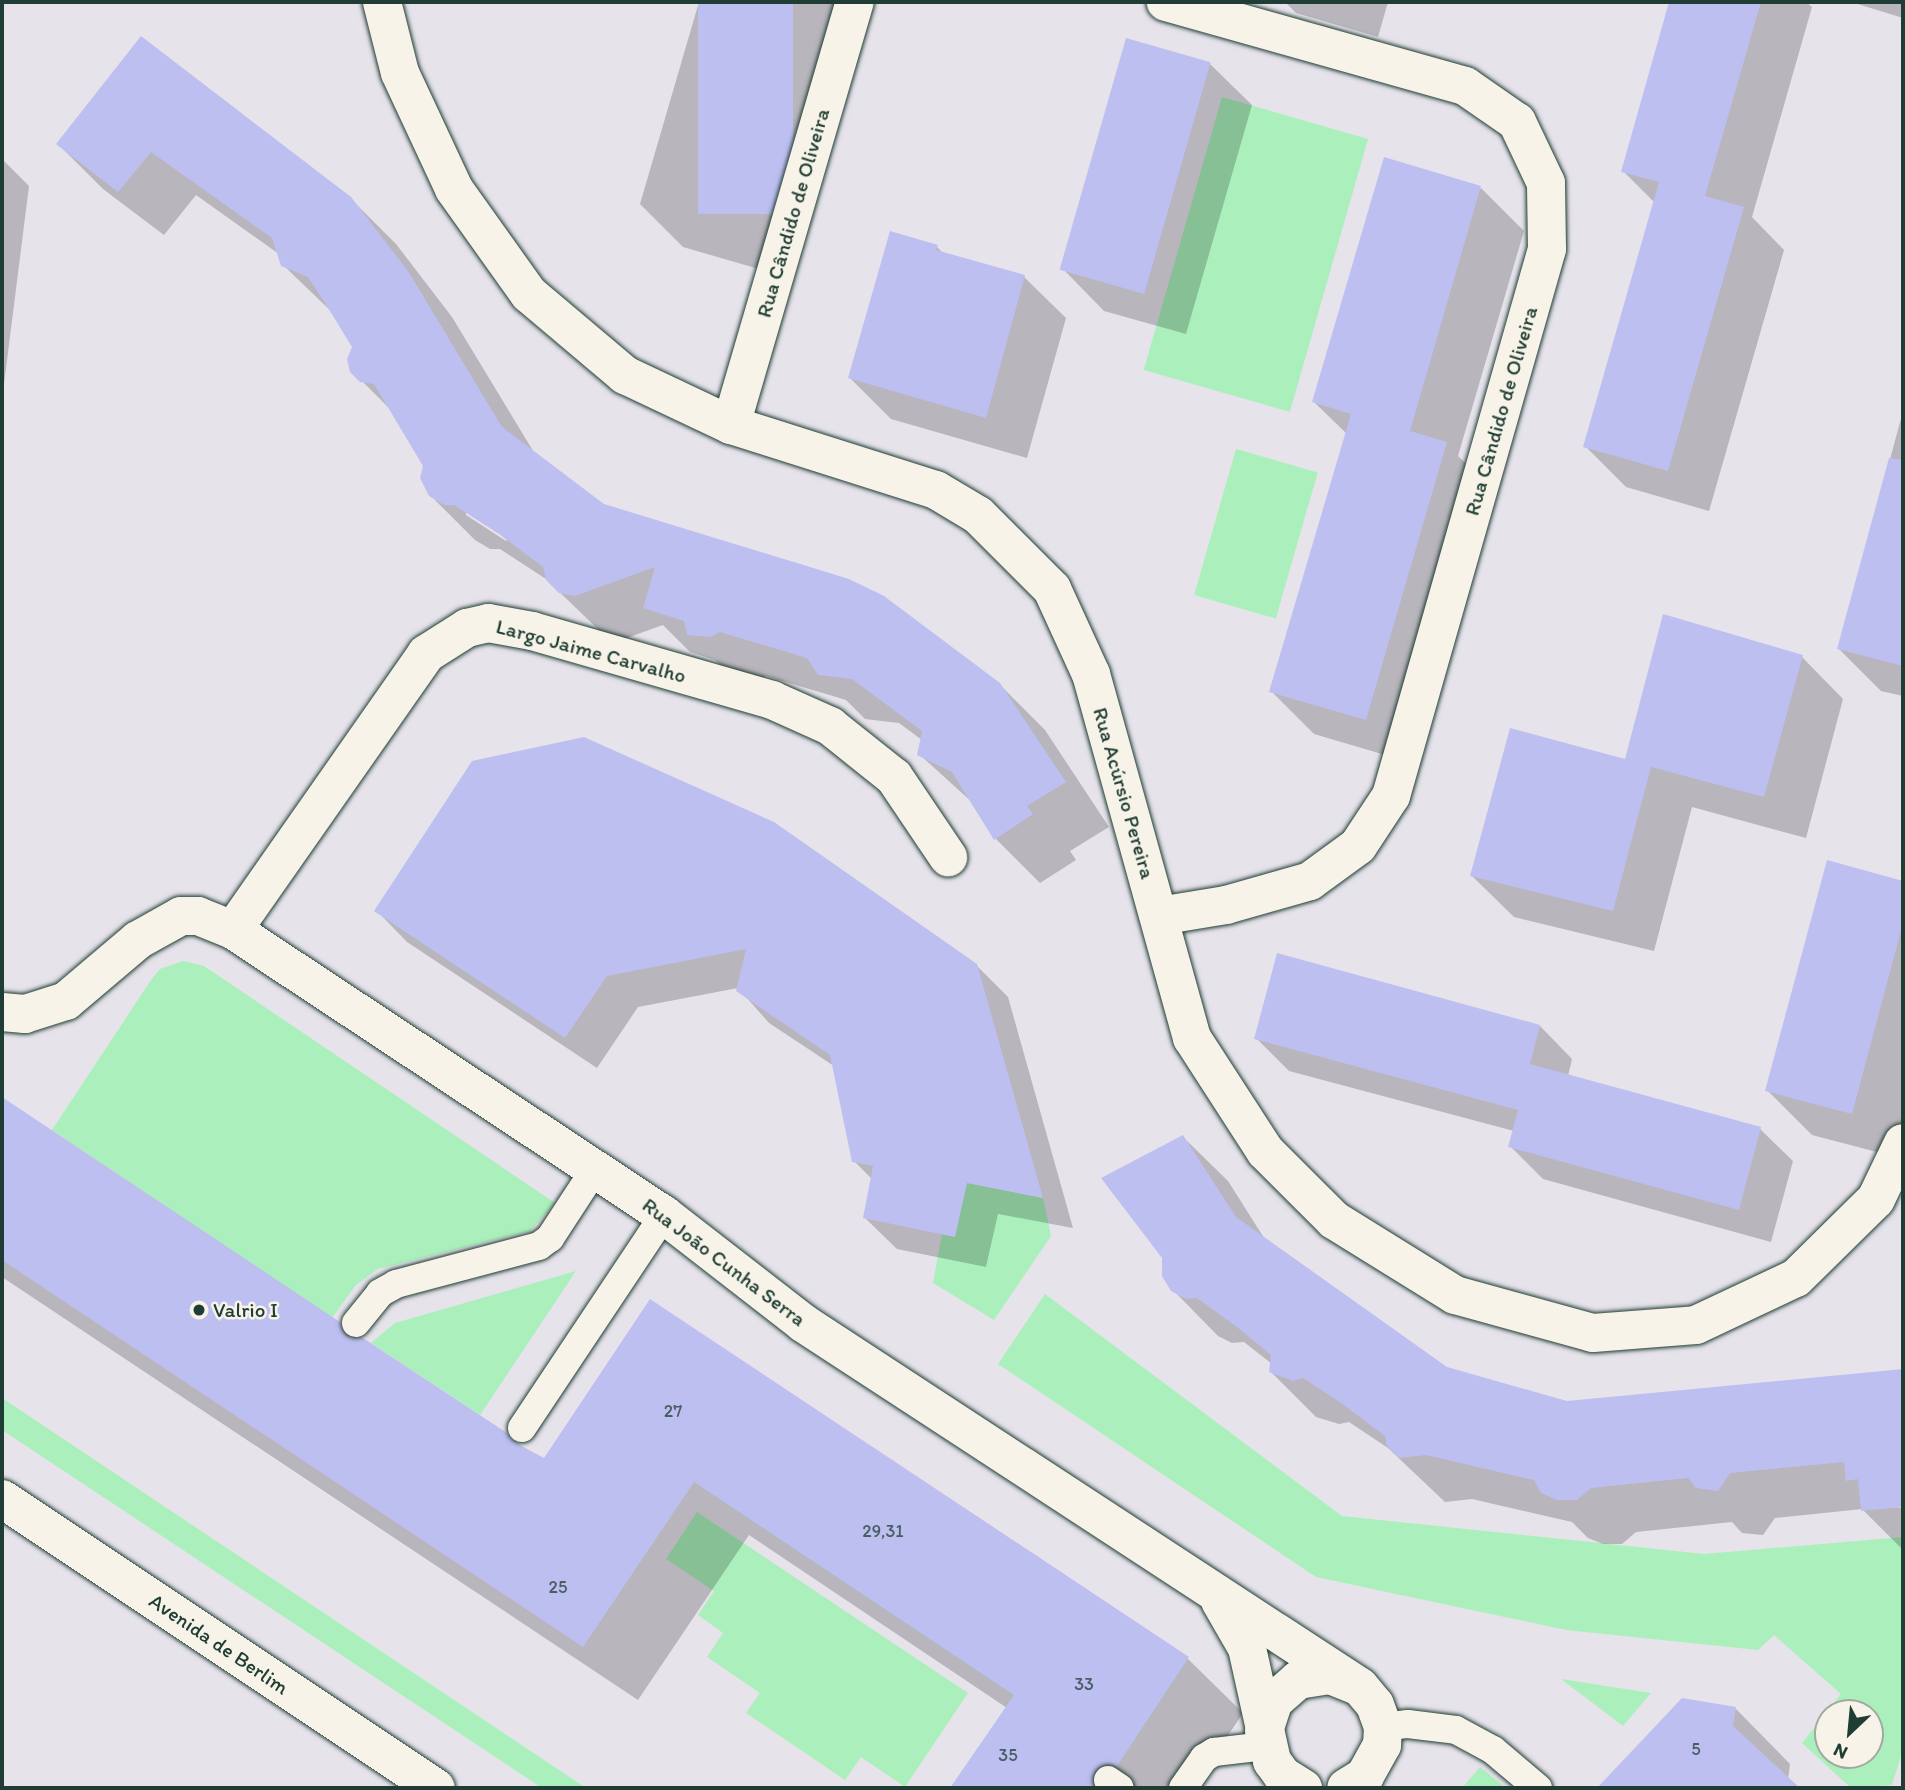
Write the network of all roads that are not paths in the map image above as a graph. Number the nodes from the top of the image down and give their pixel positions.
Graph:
1 (382, 2) edge
2 (855, 2) edge
3 (1166, 2) edge
4 (731, 425) junction
5 (948, 858) dead end
6 (1158, 916) junction
7 (233, 930) junction
8 (2, 1012) edge
9 (1903, 1143) edge
10 (595, 1169) junction
11 (664, 1215) junction
12 (356, 1323) dead end
13 (522, 1428) dead end
14 (2, 1499) edge
15 (1215, 1594) junction
16 (1360, 1687) junction
17 (1382, 1727) junction
18 (1265, 1739) junction
19 (436, 1788) edge
20 (1183, 1788) edge
21 (1303, 1788) edge
22 (1346, 1788) edge
23 (1538, 1788) edge

1 - 4 street, Rua Acúrsio Pereira
2 - 4 street, Rua Cândido de Oliveira
3 - 6 street, Rua Cândido de Oliveira
4 - 6 street, Rua Acúrsio Pereira
5 - 7 street, Largo Jaime Carvalho
6 - 9 street, Rua Acúrsio Pereira
7 - 8 street, Rua João Cunha Serra
7 - 10 street, Rua João Cunha Serra
10 - 11 street, Rua João Cunha Serra
10 - 12 lane
11 - 13 lane
11 - 15 street, Rua João Cunha Serra
14 - 19 street, Avenida de Berlim
15 - 16 street, Rua João Cunha Serra
15 - 18 street, Rua João Cunha Serra
16 - 17 street, Rua João Cunha Serra
16 - 18 street
17 - 22 street
17 - 23 lane
18 - 20 lane
18 - 21 street, Rua João Cunha Serra

